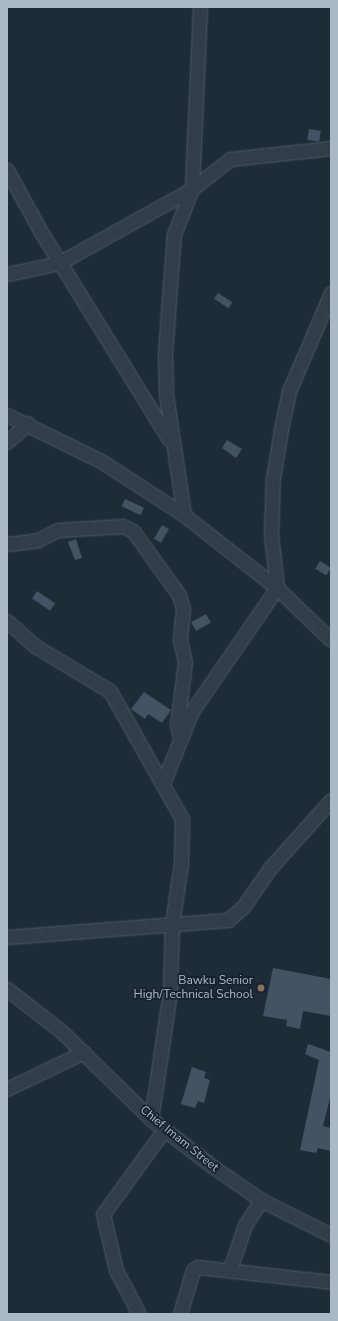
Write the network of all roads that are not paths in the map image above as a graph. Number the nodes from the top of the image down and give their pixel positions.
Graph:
1 (200, 7) edge
2 (331, 148) edge
3 (7, 170) edge
4 (192, 189) junction
5 (59, 262) junction
6 (7, 274) edge
7 (331, 293) edge
8 (7, 415) edge
9 (28, 423) junction
10 (7, 442) edge
11 (171, 442) junction
12 (184, 515) junction
13 (7, 544) edge
14 (277, 588) junction
15 (7, 621) edge
16 (331, 640) edge
17 (180, 737) junction
18 (163, 783) junction
19 (331, 800) edge
20 (172, 924) junction
21 (7, 937) edge
22 (7, 989) edge
23 (84, 1052) junction
24 (7, 1089) edge
25 (151, 1119) junction
26 (164, 1130) junction
27 (261, 1200) junction
28 (331, 1234) edge
29 (230, 1269) junction
30 (331, 1282) edge
31 (139, 1314) edge
32 (180, 1314) edge

1 - 4 street
2 - 4 street
3 - 5 street
4 - 5 street
4 - 11 street
5 - 6 street
5 - 11 street
7 - 14 street
8 - 9 street
9 - 10 street
9 - 12 street
11 - 12 street
12 - 14 street
13 - 17 street
14 - 16 street
14 - 17 street
15 - 18 street
17 - 18 street
18 - 20 street
19 - 20 street
20 - 21 street
20 - 25 street
22 - 23 street, Chief Imam Street
23 - 24 street
23 - 25 street, Chief Imam Street
25 - 26 street, Chief Imam Street
26 - 27 street, Chief Imam Street
26 - 31 street
27 - 28 street, Chief Imam Street
27 - 29 street
29 - 30 street
29 - 32 street

